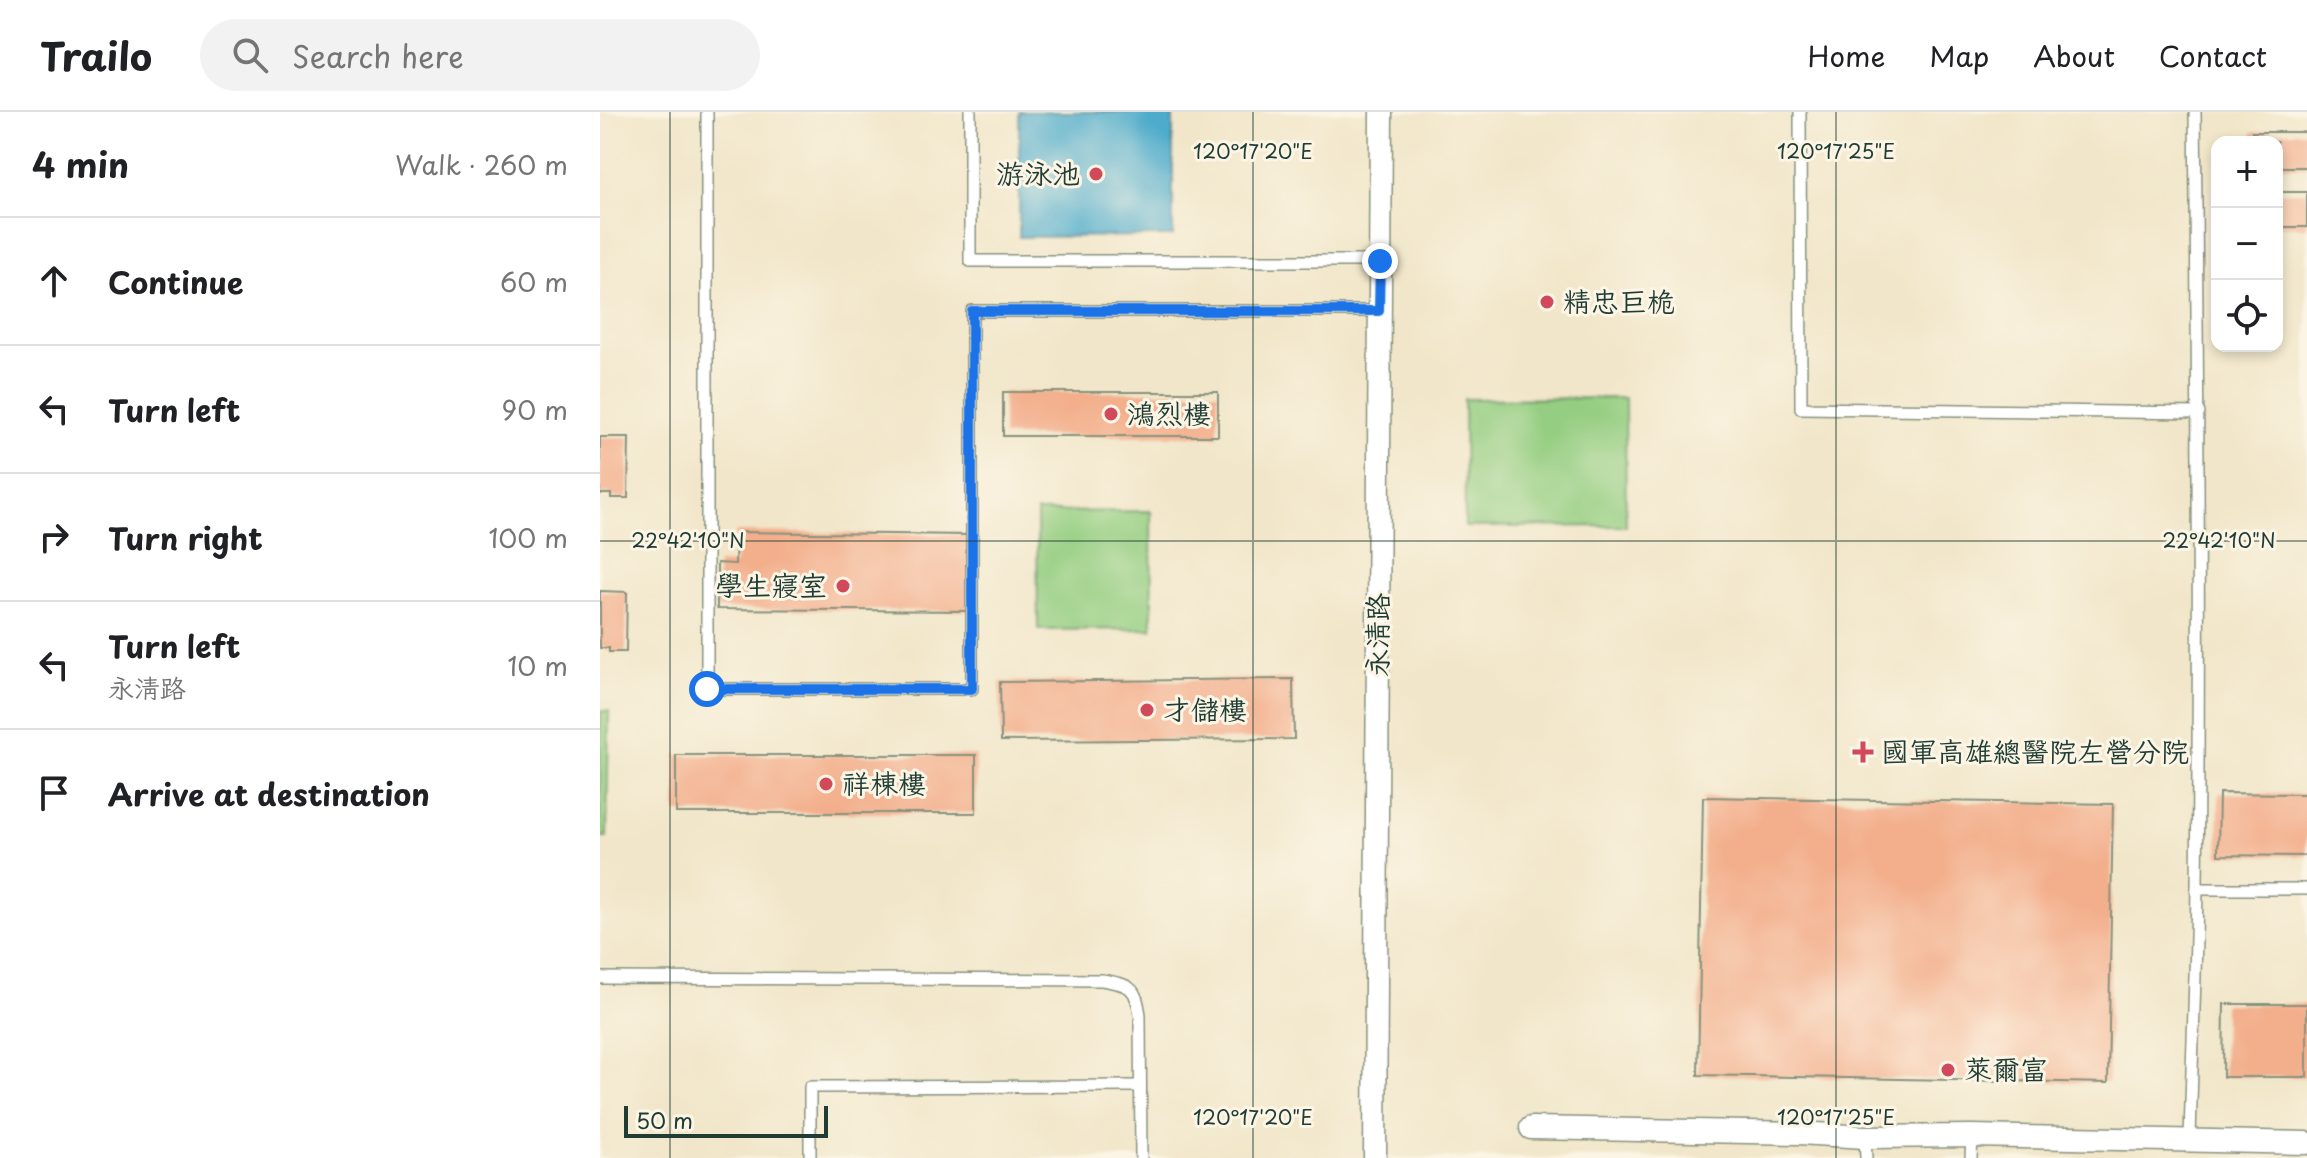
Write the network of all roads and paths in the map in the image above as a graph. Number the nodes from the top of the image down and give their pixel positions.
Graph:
1 (707, 112) edge
2 (970, 112) edge
3 (1381, 112) edge
4 (1800, 112) edge
5 (2195, 112) edge
6 (1380, 261) junction
7 (1379, 311) junction
8 (2199, 413) junction
9 (2197, 889) junction
10 (2307, 889) edge
11 (600, 978) edge
12 (1140, 1086) junction
13 (1531, 1128) dead end
14 (2190, 1140) junction
15 (2307, 1143) edge
16 (1865, 1147) edge
17 (1972, 1147) edge
18 (810, 1158) edge
19 (1141, 1158) edge
20 (1375, 1158) edge

1 - 7 lane
2 - 6 lane
3 - 6 street, 永清路
4 - 8 lane
5 - 8 lane
6 - 7 street, 永清路
7 - 20 street, 永清路
8 - 9 lane
9 - 10 lane
9 - 14 lane
11 - 12 lane
12 - 18 lane
12 - 19 lane
13 - 16 street
14 - 15 street
14 - 17 street
16 - 17 street

